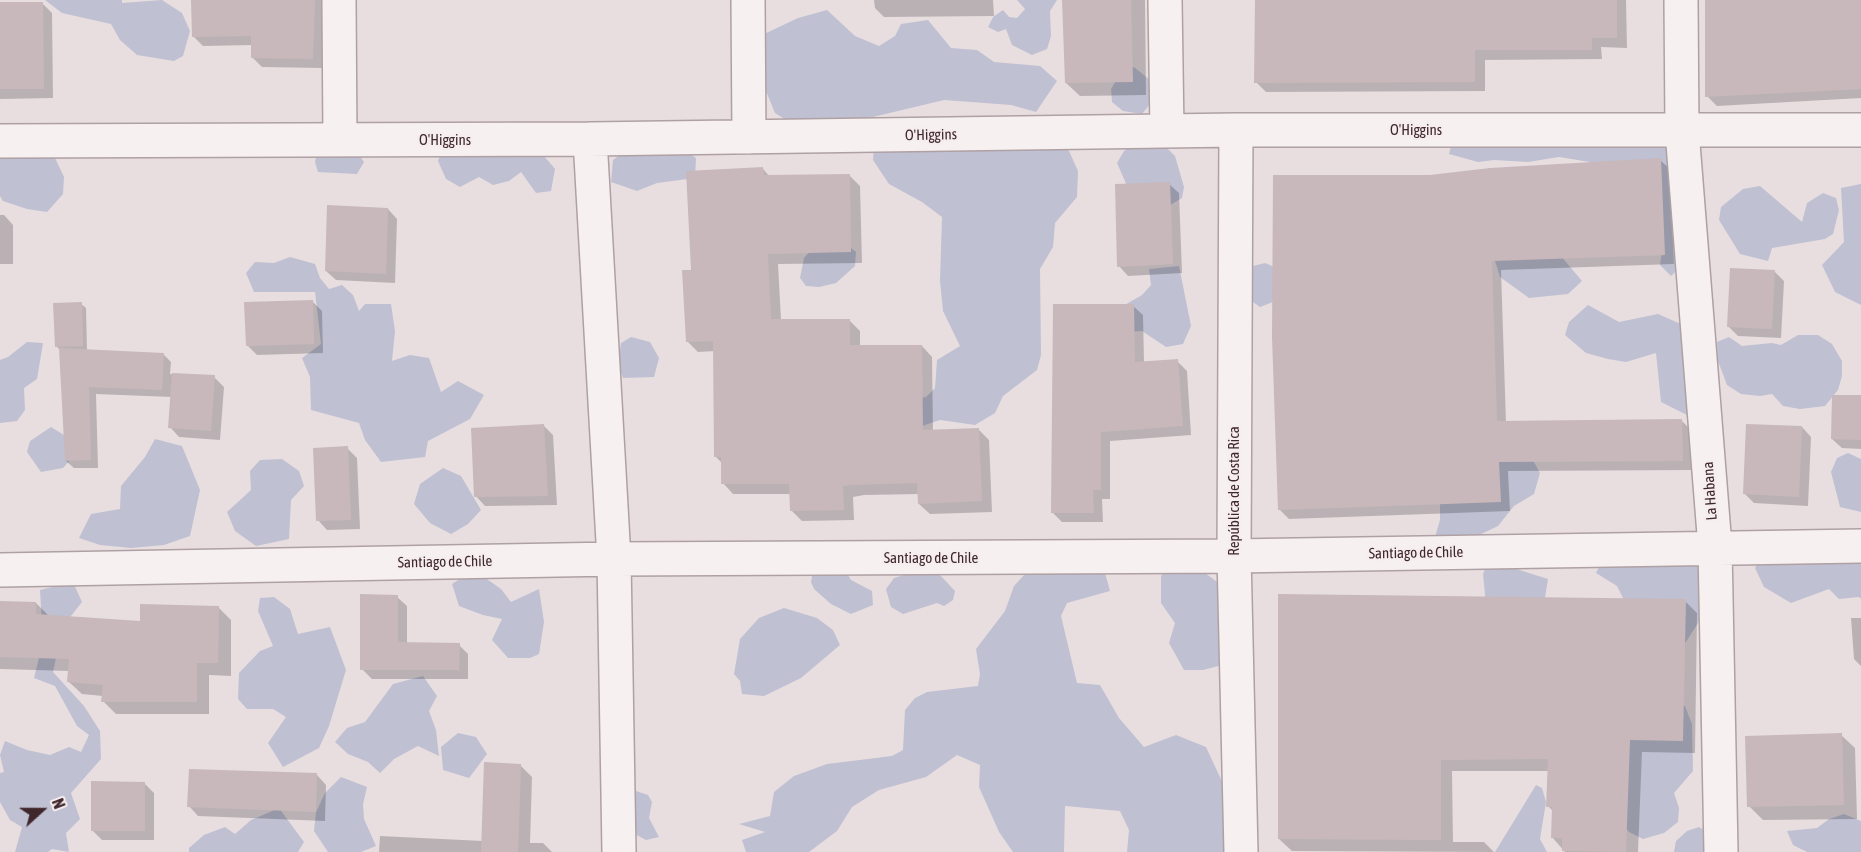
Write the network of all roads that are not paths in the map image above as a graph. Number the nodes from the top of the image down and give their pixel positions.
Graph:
1 (339, 0) edge
2 (748, 0) edge
3 (1165, 0) edge
4 (1681, 0) edge
5 (1236, 130) junction
6 (1861, 130) edge
7 (1167, 131) junction
8 (1682, 131) junction
9 (749, 137) junction
10 (590, 139) junction
11 (340, 140) junction
12 (0, 141) edge
13 (1861, 546) edge
14 (1714, 547) junction
15 (1234, 556) junction
16 (614, 560) junction
17 (0, 570) edge
18 (619, 852) edge
19 (1241, 852) edge
20 (1721, 852) edge

1 - 11 street
2 - 9 street
3 - 7 street
4 - 8 street, La Habana
5 - 7 street, O'Higgins
5 - 8 street, O'Higgins
5 - 15 street, República de Costa Rica
6 - 8 street, O'Higgins
7 - 9 street, O'Higgins
8 - 14 street, La Habana
9 - 10 street, O'Higgins
10 - 11 street, O'Higgins
10 - 16 street
11 - 12 street, O'Higgins
13 - 14 street, Santiago de Chile
14 - 15 street, Santiago de Chile
14 - 20 street, La Habana
15 - 16 street, Santiago de Chile
15 - 19 street, República de Costa Rica
16 - 17 street, Santiago de Chile
16 - 18 street

